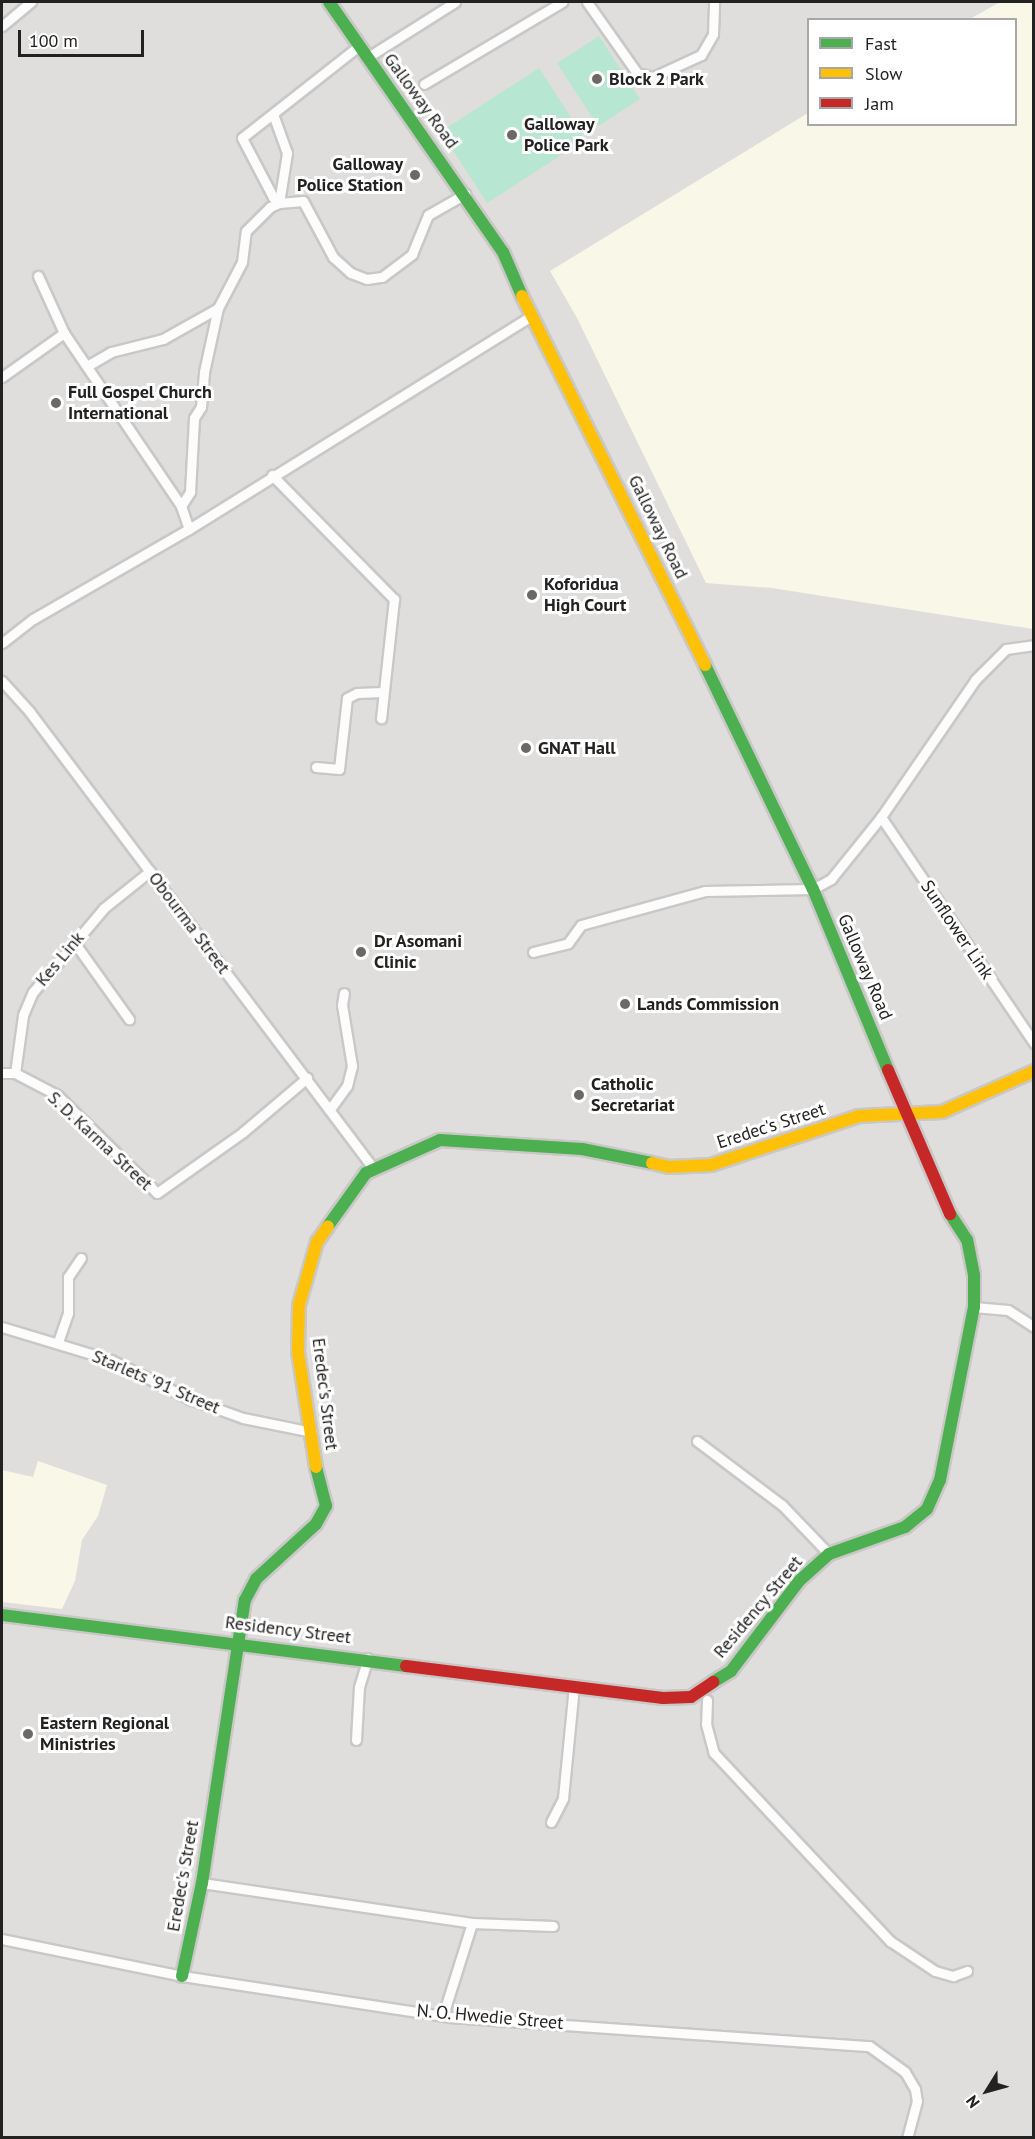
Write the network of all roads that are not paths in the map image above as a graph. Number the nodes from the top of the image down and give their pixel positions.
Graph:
1 (31, 2) edge
2 (329, 2) edge
3 (455, 2) edge
4 (562, 2) edge
5 (587, 2) edge
6 (714, 2) edge
7 (2, 26) edge
8 (360, 45) junction
9 (368, 57) junction
10 (424, 84) dead end
11 (273, 114) junction
12 (465, 194) junction
13 (279, 203) junction
14 (38, 276) dead end
15 (218, 308) junction
16 (531, 316) junction
17 (64, 333) junction
18 (87, 366) junction
19 (2, 377) edge
20 (272, 475) junction
21 (181, 506) junction
22 (189, 529) junction
23 (2, 643) edge
24 (1034, 645) edge
25 (2, 681) edge
26 (382, 692) junction
27 (381, 718) dead end
28 (316, 767) dead end
29 (881, 817) junction
30 (150, 872) junction
31 (813, 889) junction
32 (74, 942) junction
33 (533, 952) dead end
34 (344, 993) dead end
35 (129, 1019) dead end
36 (1034, 1043) edge
37 (1034, 1071) edge
38 (2, 1073) edge
39 (15, 1073) junction
40 (307, 1078) junction
41 (901, 1098) joint
42 (330, 1109) junction
43 (907, 1115) junction
44 (373, 1168) junction
45 (81, 1258) dead end
46 (974, 1307) junction
47 (2, 1327) edge
48 (1034, 1327) edge
49 (58, 1342) junction
50 (312, 1432) junction
51 (697, 1441) dead end
52 (829, 1554) junction
53 (2, 1615) edge
54 (240, 1642) junction
55 (368, 1658) junction
56 (574, 1686) junction
57 (707, 1700) dead end
58 (356, 1740) dead end
59 (551, 1822) dead end
60 (202, 1883) junction
61 (472, 1923) junction
62 (554, 1926) dead end
63 (2, 1940) edge
64 (968, 1971) dead end
65 (182, 1976) junction
66 (443, 2015) junction
67 (907, 2138) edge

1 - 7 street
2 - 8 street, Galloway Road
3 - 9 street
4 - 10 street
5 - 6 street
8 - 9 street, Galloway Road
8 - 11 street
9 - 12 street, Galloway Road
11 - 13 street
11 - 13 street
12 - 13 street
12 - 16 street, Galloway Road
13 - 15 street
14 - 17 street
15 - 18 street
15 - 21 street
16 - 20 street
16 - 31 street, Galloway Road
17 - 18 street
17 - 19 street
18 - 21 street
20 - 22 street
20 - 26 street
21 - 22 street
22 - 23 street
24 - 29 street
25 - 30 street, Obourma Street
26 - 27 street
26 - 28 street
29 - 31 street
29 - 36 street, Sunflower Link
30 - 32 street, Kes Link
30 - 40 street, Obourma Street
31 - 33 street
31 - 41 street, Galloway Road
32 - 35 street
32 - 39 street, Kes Link
34 - 42 street
37 - 43 street, Eredec's Street
38 - 39 street, S. D. Karma Street
39 - 40 street, S. D. Karma Street
40 - 42 street, Obourma Street
41 - 43 street, Residency Street
42 - 44 street, Obourma Street
43 - 44 street, Eredec's Street
43 - 46 street, Residency Street
44 - 50 street, Eredec's Street
45 - 49 street
46 - 48 street
46 - 52 street, Residency Street
47 - 49 street, Starlets '91 Street
49 - 50 street, Starlets '91 Street
50 - 54 street, Eredec's Street
51 - 52 street
52 - 56 street, Residency Street
53 - 54 street, Residency Street
54 - 55 street, Residency Street
54 - 60 street, Eredec's Street
55 - 56 street, Residency Street
55 - 58 street
56 - 59 street
57 - 64 street
60 - 61 street
60 - 65 street, Eredec's Street
61 - 62 street
61 - 66 street
63 - 65 street, N. O. Hwedie Street
65 - 66 street, N. O. Hwedie Street
66 - 67 street, N. O. Hwedie Street

